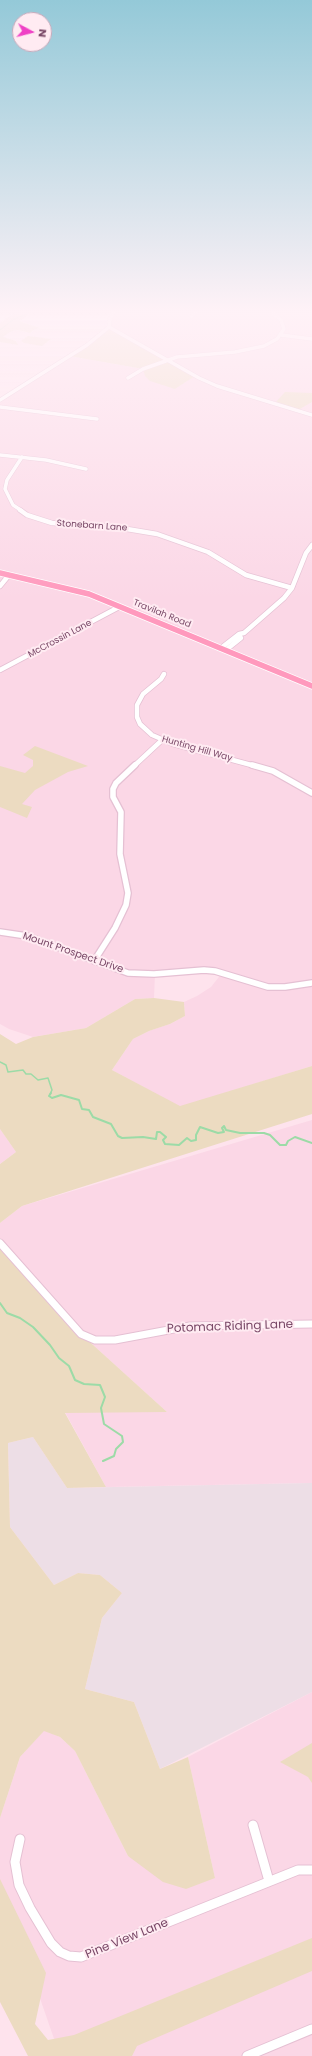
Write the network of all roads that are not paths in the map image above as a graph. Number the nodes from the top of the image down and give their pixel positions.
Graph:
1 (16, 409) edge
2 (292, 409) edge
3 (312, 415) edge
4 (96, 419) dead end
5 (0, 455) edge
6 (22, 457) junction
7 (86, 470) dead end
8 (312, 545) edge
9 (0, 573) edge
10 (10, 576) junction
11 (0, 586) edge
12 (292, 588) junction
13 (119, 607) junction
14 (224, 649) junction
15 (0, 670) edge
16 (164, 674) dead end
17 (312, 686) edge
18 (162, 740) junction
19 (312, 793) edge
20 (0, 932) edge
21 (94, 961) junction
22 (312, 983) edge
23 (0, 1243) edge
24 (312, 1324) edge
25 (253, 1824) dead end
26 (20, 1839) dead end
27 (312, 1870) edge
28 (269, 1881) junction
29 (312, 2029) edge
30 (247, 2056) edge

1 - 4 street
2 - 3 street
5 - 6 street
6 - 7 street
6 - 12 street, Stonebarn Lane
8 - 12 street
9 - 10 main road, Travilah Road
10 - 11 street
10 - 13 main road, Travilah Road
12 - 14 street
13 - 14 main road, Travilah Road
13 - 15 street, McCrossin Lane
14 - 17 main road, Travilah Road
16 - 18 street, Hunting Hill Way
18 - 19 street, Hunting Hill Way
18 - 21 street
20 - 21 street, Mount Prospect Drive
21 - 22 street, Mount Prospect Drive
23 - 24 street, Potomac Riding Lane
25 - 28 street
26 - 28 street, Pine View Lane
27 - 28 street, Pine View Lane
29 - 30 street

